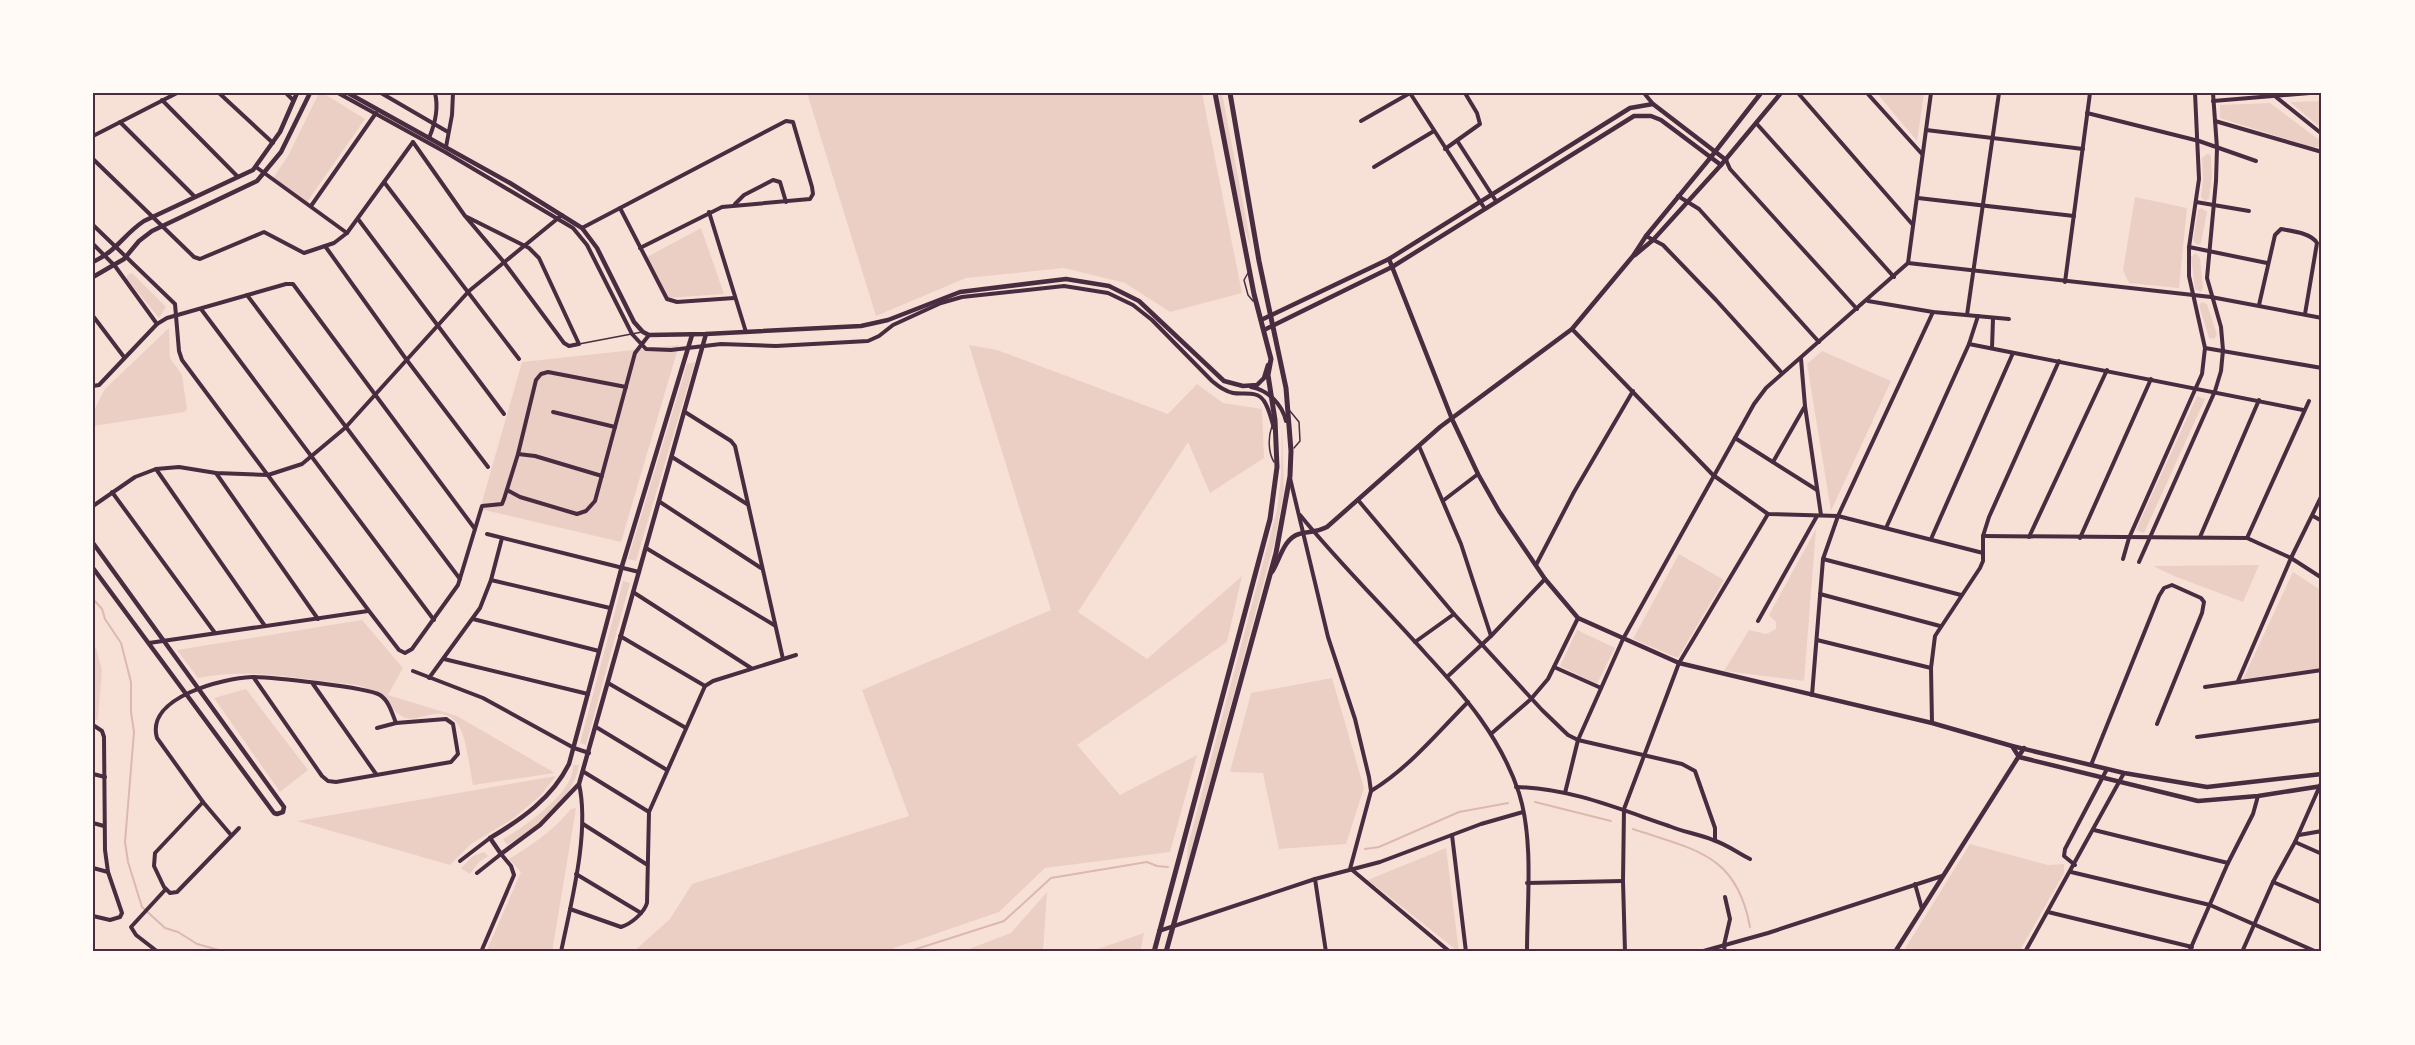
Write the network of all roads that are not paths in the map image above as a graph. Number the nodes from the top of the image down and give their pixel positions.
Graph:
1 (177, 93) edge
2 (219, 93) edge
3 (286, 93) edge
4 (297, 93) edge
5 (310, 93) edge
6 (338, 93) edge
7 (348, 93) edge
8 (381, 93) edge
9 (435, 93) edge
10 (453, 93) edge
11 (1215, 93) edge
12 (1230, 93) edge
13 (1410, 93) edge
14 (1466, 93) edge
15 (1644, 93) edge
16 (1761, 93) edge
17 (1781, 93) edge
18 (1798, 93) edge
19 (1867, 93) edge
20 (1931, 93) edge
21 (2000, 93) edge
22 (2090, 93) edge
23 (2196, 93) edge
24 (2213, 93) edge
25 (2310, 93) edge
26 (2275, 96) junction
27 (162, 100) junction
28 (293, 100) junction
29 (2213, 101) junction
30 (1653, 104) junction
31 (377, 112) junction
32 (2087, 113) junction
33 (1361, 121) dead end
34 (2215, 121) junction
35 (120, 122) junction
36 (1756, 123) junction
37 (435, 125) junction
38 (1926, 130) junction
39 (1434, 131) junction
40 (448, 132) junction
41 (2322, 134) edge
42 (93, 136) edge
43 (417, 137) junction
44 (429, 138) junction
45 (1993, 139) junction
46 (2199, 141) junction
47 (1458, 142) junction
48 (273, 143) junction
49 (446, 148) junction
50 (2217, 148) junction
51 (1445, 149) junction
52 (2083, 149) junction
53 (1716, 150) junction
54 (2322, 152) edge
55 (1923, 154) junction
56 (1711, 157) junction
57 (93, 159) edge
58 (1726, 160) junction
59 (2256, 162) dead end
60 (1721, 165) junction
61 (256, 167) junction
62 (1374, 167) dead end
63 (1730, 169) junction
64 (264, 175) junction
65 (238, 178) junction
66 (384, 182) junction
67 (1492, 196) junction
68 (1678, 196) junction
69 (195, 197) junction
70 (1918, 198) junction
71 (1496, 201) junction
72 (786, 202) junction
73 (2196, 202) junction
74 (1481, 203) junction
75 (1688, 203) junction
76 (735, 205) junction
77 (1984, 205) junction
78 (2214, 205) junction
79 (311, 206) junction
80 (620, 208) junction
81 (1485, 209) junction
82 (709, 212) junction
83 (2249, 212) dead end
84 (562, 215) junction
85 (465, 216) junction
86 (2074, 216) junction
87 (151, 217) junction
88 (358, 219) junction
89 (555, 219) junction
90 (93, 225) edge
91 (162, 226) junction
92 (1914, 226) junction
93 (582, 228) junction
94 (347, 233) junction
95 (1646, 236) junction
96 (1653, 240) junction
97 (93, 244) edge
98 (522, 245) junction
99 (325, 246) junction
100 (2189, 247) junction
101 (117, 248) junction
102 (639, 248) junction
103 (2209, 250) junction
104 (105, 256) junction
105 (127, 256) junction
106 (1633, 256) junction
107 (1389, 259) junction
108 (503, 261) junction
109 (93, 262) edge
110 (1908, 262) junction
111 (2267, 262) junction
112 (115, 267) junction
113 (1392, 267) junction
114 (1973, 269) junction
115 (1894, 277) junction
116 (93, 278) edge
117 (2065, 282) junction
118 (469, 291) junction
119 (247, 295) junction
120 (2192, 295) junction
121 (2211, 297) junction
122 (734, 298) junction
123 (1867, 301) junction
124 (2259, 305) junction
125 (201, 309) junction
126 (1857, 309) junction
127 (1934, 312) junction
128 (2305, 314) junction
129 (177, 315) junction
130 (1967, 315) junction
131 (93, 316) edge
132 (1270, 316) junction
133 (1978, 316) junction
134 (1993, 318) junction
135 (2322, 318) edge
136 (2009, 319) dead end
137 (1261, 320) junction
138 (157, 324) junction
139 (437, 324) junction
140 (1273, 326) junction
141 (1572, 329) junction
142 (1264, 330) junction
143 (643, 332) junction
144 (746, 332) junction
145 (632, 334) junction
146 (649, 334) junction
147 (706, 334) junction
148 (692, 335) junction
149 (1819, 342) junction
150 (579, 344) junction
151 (1969, 344) junction
152 (641, 345) junction
153 (703, 346) junction
154 (688, 347) junction
155 (1992, 348) junction
156 (2205, 348) junction
157 (2223, 350) junction
158 (2013, 352) junction
159 (124, 357) junction
160 (1270, 357) junction
161 (1801, 358) junction
162 (406, 359) junction
163 (519, 360) dead end
164 (2059, 361) junction
165 (2322, 368) edge
166 (2107, 370) junction
167 (1782, 373) junction
168 (2151, 379) junction
169 (93, 386) edge
170 (626, 387) junction
171 (1251, 387) junction
172 (2197, 387) junction
173 (1633, 391) junction
174 (2215, 391) junction
175 (376, 394) junction
176 (1272, 398) junction
177 (2259, 400) junction
178 (2309, 401) dead end
179 (1805, 406) junction
180 (1289, 410) junction
181 (2303, 410) junction
182 (553, 412) dead end
183 (685, 412) junction
184 (504, 414) dead end
185 (1452, 419) junction
186 (1274, 423) junction
187 (615, 427) junction
188 (345, 428) junction
189 (1735, 438) junction
190 (1419, 446) junction
191 (1291, 453) junction
192 (518, 454) junction
193 (672, 457) junction
194 (311, 458) junction
195 (1773, 462) junction
196 (488, 467) dead end
197 (1277, 467) junction
198 (156, 469) junction
199 (216, 473) junction
200 (1478, 474) junction
201 (268, 475) junction
202 (1713, 475) junction
203 (602, 476) junction
204 (1290, 476) junction
205 (507, 490) junction
206 (1818, 490) junction
207 (112, 492) junction
208 (2322, 495) edge
209 (1358, 500) junction
210 (1444, 500) junction
211 (660, 502) junction
212 (748, 504) junction
213 (93, 506) edge
214 (1300, 514) junction
215 (1768, 514) junction
216 (1819, 516) junction
217 (1838, 516) junction
218 (2313, 516) junction
219 (2322, 521) edge
220 (1886, 528) junction
221 (476, 529) junction
222 (1314, 532) junction
223 (487, 534) dead end
224 (1305, 534) junction
225 (1983, 536) junction
226 (2029, 537) junction
227 (502, 538) junction
228 (2080, 538) junction
229 (2129, 538) junction
230 (2150, 538) junction
231 (2200, 538) junction
232 (2247, 538) junction
233 (1931, 539) junction
234 (93, 543) edge
235 (646, 548) junction
236 (1983, 553) junction
237 (2291, 558) junction
238 (1823, 559) junction
239 (2123, 559) dead end
240 (2139, 562) dead end
241 (1536, 565) junction
242 (622, 566) junction
243 (93, 568) edge
244 (762, 568) junction
245 (639, 572) junction
246 (1270, 574) junction
247 (2322, 578) edge
248 (1545, 579) junction
249 (460, 580) junction
250 (491, 580) junction
251 (633, 592) junction
252 (1820, 594) junction
253 (1961, 596) junction
254 (610, 608) junction
255 (369, 611) junction
256 (1454, 614) junction
257 (1578, 618) junction
258 (318, 619) junction
259 (472, 619) junction
260 (434, 620) junction
261 (1758, 621) dead end
262 (265, 626) junction
263 (775, 626) junction
264 (1940, 626) junction
265 (215, 633) junction
266 (620, 636) junction
267 (1491, 636) junction
268 (1623, 639) junction
269 (164, 640) junction
270 (1817, 640) junction
271 (1415, 642) junction
272 (149, 643) junction
273 (1483, 644) junction
274 (599, 651) junction
275 (796, 655) dead end
276 (783, 658) junction
277 (444, 659) junction
278 (1679, 663) junction
279 (1554, 667) junction
280 (752, 668) junction
281 (1931, 668) junction
282 (2322, 670) edge
283 (413, 671) dead end
284 (253, 677) junction
285 (1447, 677) junction
286 (429, 678) junction
287 (2238, 681) junction
288 (313, 683) junction
289 (608, 683) junction
290 (705, 686) junction
291 (2205, 687) dead end
292 (1601, 688) junction
293 (198, 689) junction
294 (186, 694) junction
295 (588, 694) junction
296 (1812, 695) junction
297 (1531, 699) junction
298 (1468, 702) junction
299 (2322, 720) edge
300 (396, 723) junction
301 (1932, 723) junction
302 (2157, 724) dead end
303 (93, 725) edge
304 (596, 727) junction
305 (377, 728) dead end
306 (686, 728) junction
307 (1492, 734) junction
308 (2198, 737) dead end
309 (1578, 740) junction
310 (2012, 746) junction
311 (574, 748) junction
312 (2024, 748) junction
313 (588, 753) junction
314 (1644, 754) junction
315 (2019, 757) junction
316 (2091, 765) junction
317 (668, 770) junction
318 (2108, 770) junction
319 (584, 772) junction
320 (2124, 773) junction
321 (93, 774) edge
322 (376, 774) junction
323 (2322, 774) edge
324 (105, 777) junction
325 (2102, 779) junction
326 (2322, 781) edge
327 (2119, 782) junction
328 (579, 784) junction
329 (2322, 786) edge
330 (1516, 787) junction
331 (1371, 791) junction
332 (1565, 793) junction
333 (2258, 796) junction
334 (203, 802) junction
335 (1624, 809) junction
336 (1523, 810) junction
337 (649, 812) junction
338 (93, 823) edge
339 (582, 824) junction
340 (104, 826) junction
341 (239, 828) dead end
342 (2094, 830) junction
343 (2322, 831) edge
344 (231, 835) junction
345 (1452, 835) junction
346 (2298, 835) junction
347 (490, 838) junction
348 (1715, 840) junction
349 (2295, 842) junction
350 (501, 854) junction
351 (2322, 854) edge
352 (1750, 859) dead end
353 (460, 861) dead end
354 (2228, 863) junction
355 (647, 865) junction
356 (2075, 866) junction
357 (93, 868) edge
358 (1350, 869) junction
359 (108, 872) junction
360 (2071, 872) junction
361 (477, 873) dead end
362 (576, 874) junction
363 (1942, 876) junction
364 (1315, 879) junction
365 (1623, 881) junction
366 (2273, 882) junction
367 (1527, 883) junction
368 (1915, 884) junction
369 (165, 890) junction
370 (1725, 897) dead end
371 (2322, 903) edge
372 (2210, 905) junction
373 (570, 909) junction
374 (1922, 909) junction
375 (2048, 912) junction
376 (641, 913) junction
377 (93, 916) edge
378 (2255, 923) junction
379 (1174, 926) junction
380 (1159, 931) junction
381 (1724, 945) junction
382 (2192, 946) junction
383 (1167, 951) edge
384 (158, 952) edge
385 (481, 952) edge
386 (561, 952) edge
387 (1154, 952) edge
388 (1326, 952) edge
389 (1450, 952) edge
390 (1466, 952) edge
391 (1527, 952) edge
392 (1625, 952) edge
393 (1700, 952) edge
394 (1725, 952) edge
395 (1894, 952) edge
396 (2025, 952) edge
397 (2189, 952) edge
398 (2242, 952) edge
399 (2317, 952) edge

1 - 27 street
2 - 48 street
3 - 28 street
4 - 28 street
5 - 64 street
6 - 31 street
7 - 31 street
8 - 37 street
9 - 37 street
10 - 40 street
11 - 137 main road
12 - 132 main road
13 - 33 street
13 - 39 street
14 - 47 street
15 - 30 street
16 - 53 street
17 - 36 street
18 - 92 street
19 - 55 street
20 - 38 street
21 - 45 street
22 - 32 street
23 - 46 street
24 - 29 street
25 - 26 street
26 - 29 street
26 - 41 street
27 - 35 street
27 - 65 street
28 - 48 street
29 - 34 street
30 - 53 street
30 - 67 street
31 - 43 street
31 - 79 street
32 - 46 street
32 - 52 street
34 - 50 street
34 - 54 street
35 - 42 street
35 - 69 street
36 - 58 street
36 - 115 street
37 - 40 street
37 - 44 street
38 - 45 street
38 - 55 street
39 - 51 street
39 - 62 street
40 - 49 street
43 - 44 street
43 - 66 street
43 - 85 street
43 - 89 street
44 - 49 street
45 - 52 street
45 - 77 street
46 - 50 street
46 - 73 street
47 - 51 street
47 - 67 street
48 - 61 street
49 - 84 street
50 - 59 street
50 - 78 street
51 - 74 street
52 - 86 street
53 - 56 street
53 - 58 street
55 - 70 street
56 - 60 street
56 - 68 street
56 - 71 street
57 - 87 street
58 - 60 street
58 - 63 street
60 - 63 street
60 - 75 street
61 - 64 street
61 - 65 street
63 - 126 street
64 - 79 street
64 - 91 street
65 - 69 street
66 - 88 street
66 - 118 street
67 - 71 street
67 - 74 street
68 - 75 street
68 - 95 street
69 - 87 street
70 - 77 street
70 - 92 street
71 - 81 street
72 - 76 street
72 - 76 street
72 - 80 street
73 - 78 street
73 - 100 street
74 - 81 street
74 - 107 street
75 - 96 street
75 - 149 street
76 - 82 street
77 - 86 street
77 - 114 street
78 - 83 street
78 - 103 street
79 - 94 street
80 - 93 street
80 - 102 street
81 - 113 street
82 - 102 street
82 - 122 street
84 - 89 street
84 - 93 street
85 - 98 street
85 - 108 street
86 - 117 street
87 - 91 street
87 - 101 street
88 - 94 street
88 - 139 street
89 - 98 street
89 - 145 street
90 - 101 street
91 - 99 street
91 - 105 street
92 - 110 street
93 - 143 street
94 - 99 street
95 - 96 street
95 - 106 street
96 - 106 street
96 - 167 street
97 - 104 street
98 - 108 street
98 - 150 street
99 - 162 street
100 - 103 street
100 - 120 street
101 - 104 street
101 - 105 street
102 - 122 street
103 - 111 street
103 - 121 street
104 - 109 street
104 - 112 street
105 - 112 street
105 - 129 street
106 - 141 street
107 - 113 street
107 - 132 street
108 - 118 street
108 - 150 street
110 - 114 street
110 - 115 street
111 - 124 street
111 - 128 street
112 - 116 street
112 - 138 street
113 - 140 street
113 - 185 street
114 - 117 street
114 - 130 street
115 - 123 street
117 - 120 street
118 - 139 street
118 - 163 street
119 - 125 street
119 - 175 street
119 - 188 street
120 - 121 street
120 - 156 street
121 - 124 street
121 - 157 street
122 - 144 street
123 - 126 street
123 - 127 street
124 - 128 street
125 - 129 street
125 - 194 street
126 - 149 street
127 - 130 street
127 - 217 street
128 - 135 street
129 - 138 street
129 - 201 street
130 - 133 street
131 - 159 street
132 - 137 street
132 - 140 main road
133 - 134 street
133 - 151 street
134 - 136 street
134 - 155 street
137 - 142 main road
138 - 159 street
139 - 162 street
139 - 184 street
140 - 142 street
140 - 180 main road
141 - 173 street
141 - 185 street
142 - 160 main road
143 - 145 lane
143 - 146 street
144 - 147 street
144 - 171 street
145 - 150 lane
145 - 152 street
146 - 148 street
146 - 152 street
147 - 148 street
147 - 153 street
148 - 154 street
149 - 161 street
151 - 155 street
151 - 220 street
152 - 154 street
152 - 170 street
153 - 154 street
153 - 183 street
153 - 186 street
154 - 242 street
155 - 158 street
156 - 157 street
156 - 172 street
157 - 165 street
157 - 174 street
158 - 164 street
158 - 233 street
159 - 169 street
160 - 171 street
160 - 176 main road
161 - 167 street
161 - 179 street
162 - 175 street
162 - 196 street
164 - 166 street
164 - 225 street
166 - 168 street
166 - 226 street
167 - 189 street
168 - 172 street
168 - 228 street
170 - 187 street
170 - 192 street
171 - 176 street
172 - 174 street
172 - 229 street
173 - 202 street
173 - 241 street
174 - 177 street
174 - 230 street
175 - 188 street
175 - 221 street
176 - 186 main road
176 - 191 street
177 - 181 street
177 - 231 street
178 - 181 street
179 - 195 street
179 - 206 street
180 - 191 main road
180 - 191 lane
181 - 232 street
182 - 187 street
183 - 193 street
183 - 212 street
185 - 190 street
185 - 200 street
186 - 197 main road
186 - 197 lane
187 - 203 street
188 - 194 street
188 - 249 street
189 - 195 street
189 - 202 street
190 - 209 street
190 - 210 street
191 - 204 main road
192 - 203 street
192 - 205 street
193 - 211 street
193 - 212 street
194 - 201 street
194 - 260 street
195 - 206 street
197 - 380 main road
198 - 199 street
198 - 207 street
198 - 262 street
199 - 201 street
199 - 258 street
200 - 210 street
200 - 241 street
201 - 255 street
202 - 215 street
202 - 268 street
203 - 205 street
204 - 214 street
204 - 246 main road
205 - 221 street
206 - 216 street
207 - 213 street
207 - 265 street
208 - 218 street
209 - 222 street
209 - 256 street
210 - 267 street
211 - 235 street
211 - 244 street
212 - 244 street
214 - 222 street
214 - 224 street
215 - 216 street
215 - 278 street
216 - 217 street
216 - 261 street
217 - 220 street
217 - 238 street
218 - 219 street
218 - 237 street
220 - 233 street
221 - 249 street
222 - 224 street
222 - 271 street
223 - 227 street
224 - 246 street
224 - 331 street
225 - 226 street
225 - 236 street
226 - 228 street
227 - 242 street
227 - 250 street
228 - 229 street
229 - 230 street
229 - 239 street
230 - 231 street
230 - 240 street
231 - 232 street
232 - 237 street
233 - 236 street
234 - 269 street
235 - 245 street
235 - 263 street
236 - 253 street
237 - 247 street
237 - 287 street
238 - 252 street
238 - 253 street
241 - 248 street
242 - 245 street
242 - 254 street
243 - 272 street
244 - 263 street
245 - 251 street
246 - 379 main road
248 - 257 street
248 - 267 street
249 - 260 street
250 - 254 street
250 - 259 street
251 - 266 street
251 - 280 street
252 - 264 street
252 - 270 street
253 - 264 street
254 - 274 street
255 - 258 street
255 - 260 street
256 - 271 street
256 - 273 street
257 - 268 street
257 - 279 street
258 - 262 street
259 - 274 street
259 - 277 street
262 - 265 street
263 - 276 street
264 - 281 street
265 - 269 street
266 - 289 street
266 - 290 street
267 - 273 street
268 - 278 street
268 - 292 street
269 - 272 street
269 - 293 street
270 - 281 street
270 - 296 street
271 - 285 street
272 - 294 street
273 - 285 street
273 - 297 street
274 - 295 street
275 - 276 street
276 - 280 street
277 - 286 street
277 - 295 street
278 - 296 street
278 - 314 street
279 - 292 street
279 - 297 street
280 - 290 street
281 - 301 street
282 - 287 street
283 - 286 street
284 - 288 street
284 - 293 street
284 - 322 street
285 - 298 street
286 - 311 street
287 - 291 street
288 - 300 street
288 - 322 street
289 - 304 street
289 - 306 street
290 - 306 street
292 - 309 street
293 - 294 street
293 - 294 street
294 - 334 street
295 - 311 street
296 - 301 street
297 - 307 street
297 - 309 street
298 - 307 street
298 - 331 street
299 - 308 street
300 - 305 street
300 - 322 street
301 - 310 street
302 - 316 street
303 - 324 street
304 - 313 street
304 - 317 street
306 - 317 street
307 - 330 street
309 - 314 street
309 - 332 street
310 - 312 street
310 - 315 street
311 - 313 street
311 - 347 street
312 - 315 street
312 - 316 street
313 - 319 street
314 - 335 street
314 - 348 street
315 - 325 street
315 - 363 street
316 - 318 street
317 - 337 street
318 - 320 street
318 - 325 street
319 - 328 street
319 - 337 street
320 - 323 street
320 - 327 street
321 - 324 street
324 - 340 street
325 - 327 street
325 - 356 street
326 - 329 street
327 - 333 street
327 - 342 street
328 - 339 street
328 - 350 street
329 - 333 street
329 - 346 street
330 - 332 street
330 - 336 street
331 - 358 street
332 - 335 street
333 - 354 street
334 - 344 street
334 - 369 street
335 - 348 street
335 - 365 street
336 - 345 street
336 - 367 street
337 - 355 street
338 - 340 street
339 - 355 street
339 - 362 street
340 - 359 street
341 - 344 street
342 - 354 street
342 - 356 street
343 - 346 street
344 - 369 street
345 - 358 street
345 - 390 street
346 - 349 street
347 - 350 street
347 - 353 street
348 - 352 street
349 - 351 street
349 - 366 street
350 - 361 street
350 - 385 street
354 - 372 street
355 - 376 street
356 - 360 street
357 - 359 street
358 - 364 street
358 - 389 street
359 - 377 street
360 - 372 street
360 - 375 street
362 - 373 street
362 - 376 street
363 - 368 street
363 - 374 street
364 - 379 street
364 - 388 street
365 - 367 street
365 - 392 street
366 - 371 street
366 - 378 street
367 - 391 street
368 - 374 street
368 - 381 street
369 - 384 street
370 - 381 street
372 - 378 street
372 - 382 street
373 - 376 street
373 - 386 street
374 - 395 street
375 - 382 street
375 - 396 street
378 - 398 street
378 - 399 street
379 - 380 street
379 - 383 main road
380 - 387 main road
381 - 393 street
381 - 394 street
382 - 397 street

